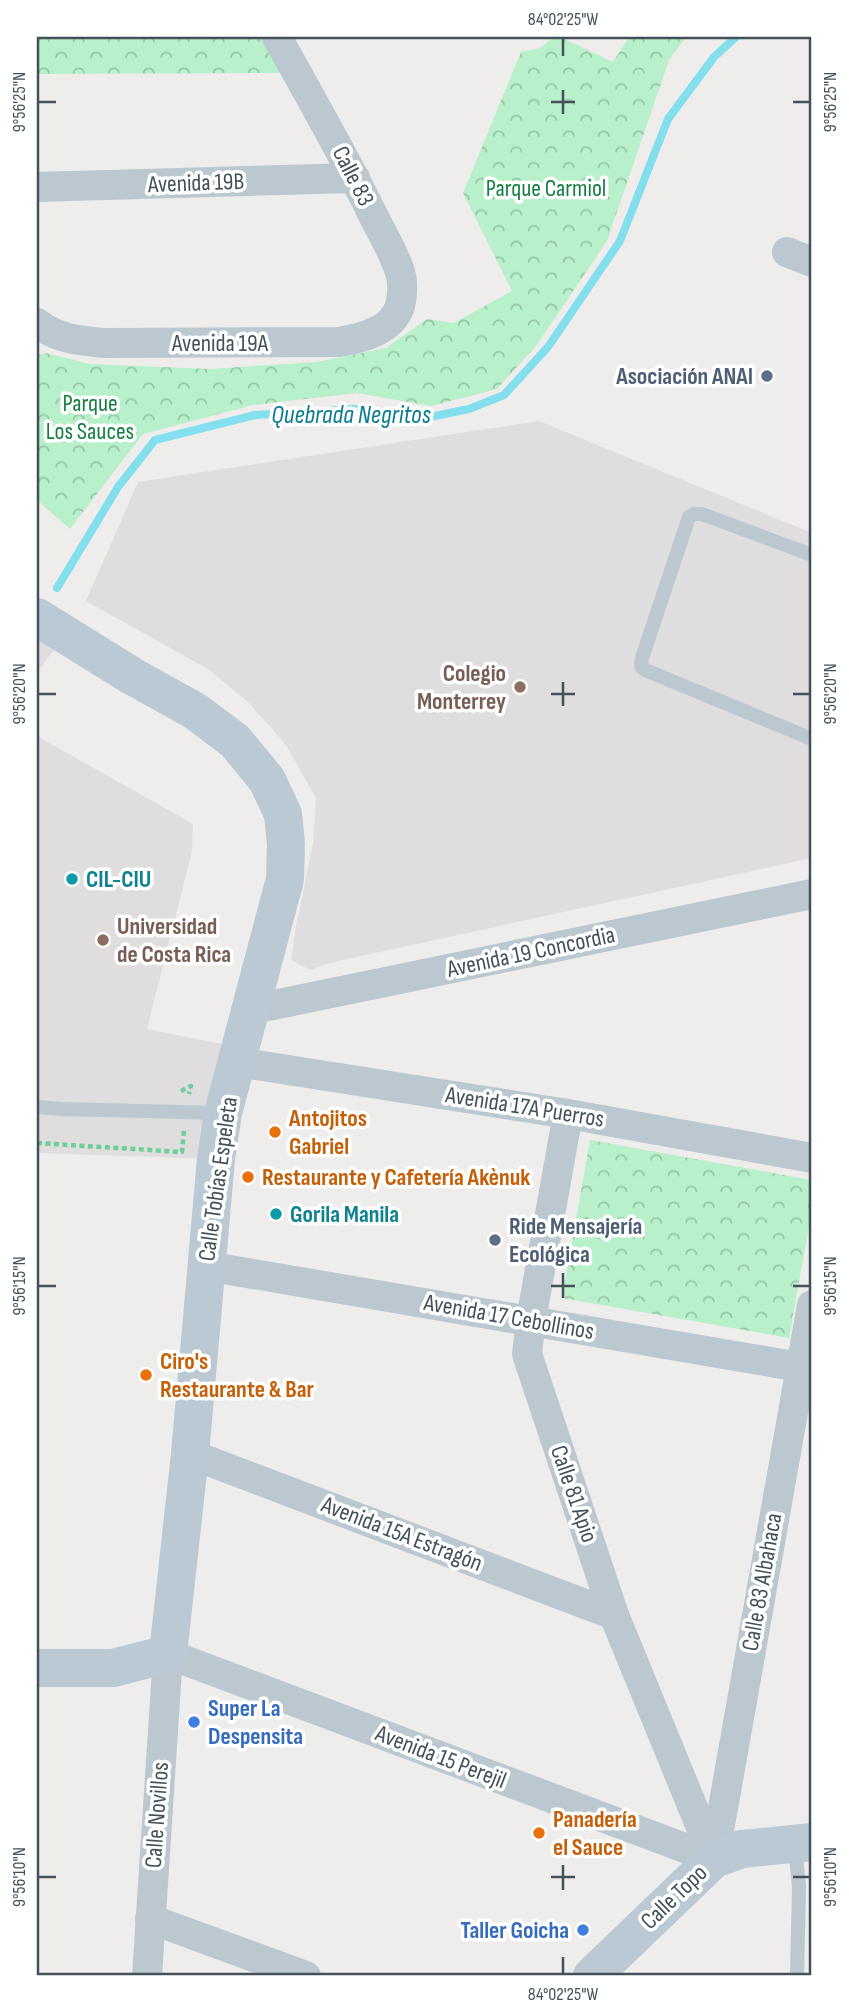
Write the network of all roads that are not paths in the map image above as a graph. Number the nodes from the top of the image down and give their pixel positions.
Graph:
1 (277, 37) edge
2 (355, 178) junction
3 (37, 187) edge
4 (391, 321) joint
5 (41, 327) edge
6 (812, 555) edge
7 (37, 617) edge
8 (812, 739) edge
9 (812, 894) edge
10 (249, 1010) junction
11 (237, 1062) junction
12 (37, 1107) edge
13 (205, 1112) junction
14 (568, 1114) junction
15 (812, 1158) edge
16 (206, 1266) junction
17 (812, 1305) edge
18 (531, 1320) junction
19 (806, 1368) edge
20 (191, 1454) junction
21 (614, 1615) junction
22 (168, 1654) junction
23 (37, 1668) edge
24 (804, 1843) edge
25 (714, 1859) junction
26 (150, 1919) junction
27 (147, 1976) edge
28 (306, 1976) edge
29 (592, 1976) edge
30 (797, 1976) edge

1 - 2 street, Calle 83
2 - 3 street, Avenida 19B
2 - 4 street, Calle 83
4 - 5 street, Avenida 19A
6 - 8 lane
7 - 10 street, Calle Tobías Espeleta
9 - 10 street, Avenida 19 Concordia
10 - 11 street, Calle Tobías Espeleta
11 - 13 street, Calle Tobías Espeleta
11 - 14 street, Avenida 17A Puerros
12 - 13 lane
13 - 16 street, Calle Tobías Espeleta
14 - 15 street, Avenida 17A Puerros
14 - 18 street, Calle 81 Apio
16 - 18 street, Avenida 17 Cebollinos
16 - 20 street, Calle Tobías Espeleta
17 - 19 street, Calle 83 Albahaca
18 - 19 street, Avenida 17 Cebollinos
18 - 21 street, Calle 81 Apio
19 - 25 street, Calle 83 Albahaca
20 - 21 street, Avenida 15A Estragón
20 - 22 street, Calle Tobías Espeleta
21 - 25 street, Calle 81 Apio
22 - 23 street
22 - 25 street, Avenida 15 Perejil
22 - 26 street, Calle Novillos
24 - 25 street, Calle Topo
24 - 30 lane
25 - 29 street, Calle Topo
26 - 27 street, Calle Novillos
26 - 28 street

